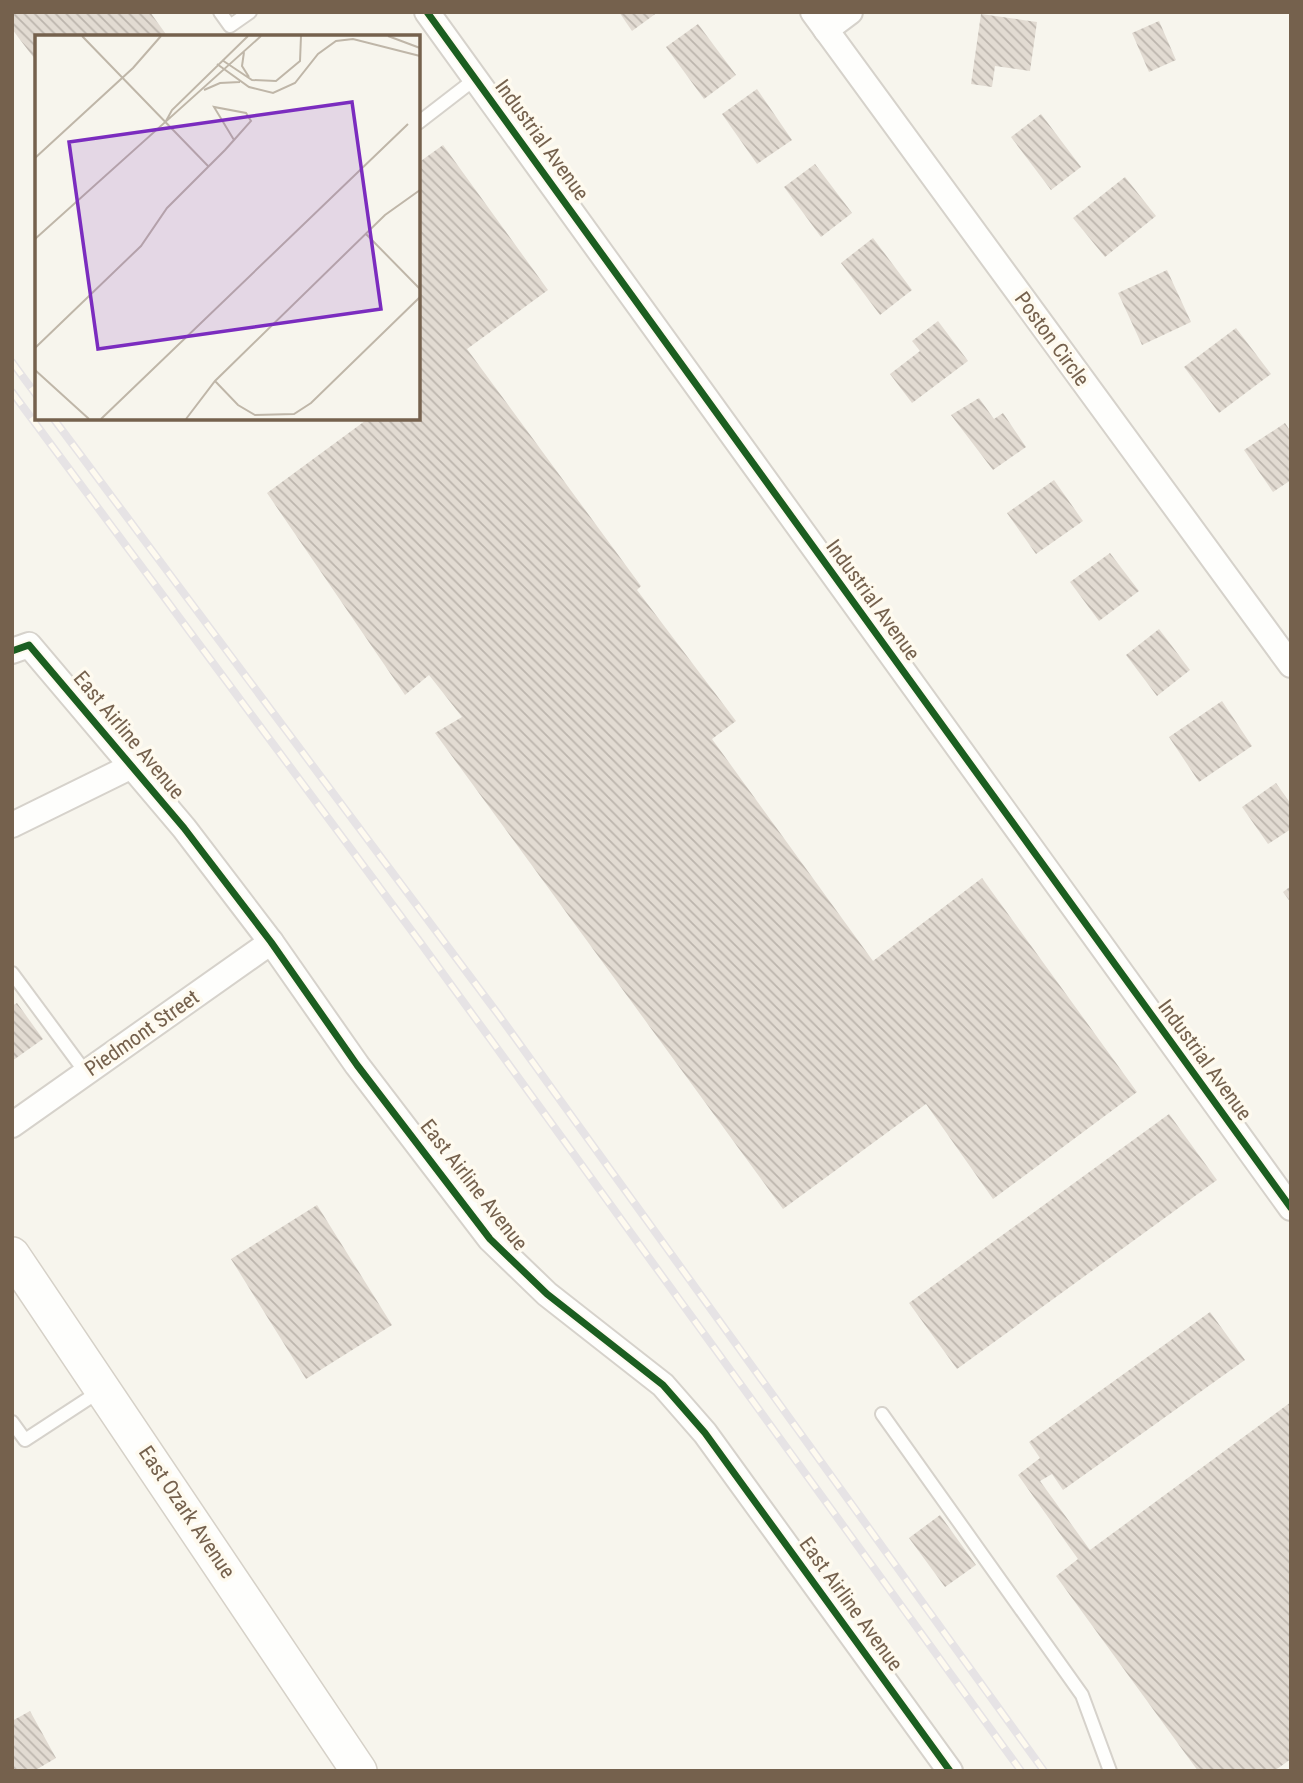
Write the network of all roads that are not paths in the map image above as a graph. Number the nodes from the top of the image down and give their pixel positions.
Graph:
1 (220, 12) edge
2 (250, 12) edge
3 (428, 12) edge
4 (850, 12) edge
5 (820, 21) edge
6 (475, 79) junction
7 (420, 121) edge
8 (12, 651) edge
9 (1291, 665) edge
10 (132, 766) junction
11 (12, 825) edge
12 (271, 942) junction
13 (12, 973) edge
14 (86, 1073) junction
15 (12, 1125) edge
16 (1291, 1208) edge
17 (12, 1255) edge
18 (103, 1389) junction
19 (882, 1414) dead end
20 (13, 1423) edge
21 (359, 1771) edge
22 (950, 1771) edge
23 (1110, 1771) edge

1 - 2 lane
3 - 6 street, Industrial Avenue
4 - 5 street
5 - 9 street, Poston Circle
6 - 7 lane
6 - 16 street, Industrial Avenue
8 - 10 street, East Airline Avenue
10 - 11 street, East Airline Avenue
10 - 12 street, East Airline Avenue
12 - 14 street, Piedmont Street
12 - 22 street, East Airline Avenue
13 - 14 lane
14 - 15 street, Piedmont Street
17 - 18 main road, East Ozark Avenue
18 - 20 lane
18 - 21 main road, East Ozark Avenue
19 - 23 lane

